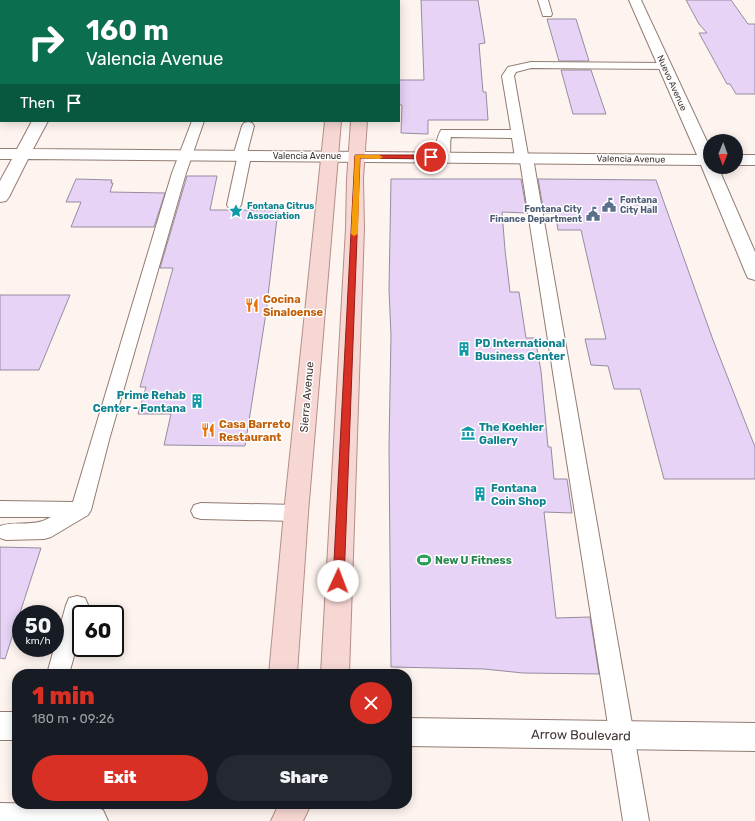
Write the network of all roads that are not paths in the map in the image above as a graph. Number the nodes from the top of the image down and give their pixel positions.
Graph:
1 (543, 0) edge
2 (635, 0) edge
3 (547, 14) dead end
4 (665, 66) junction
5 (39, 122) edge
6 (198, 122) edge
7 (333, 122) edge
8 (359, 122) edge
9 (248, 126) dead end
10 (518, 134) junction
11 (703, 150) edge
12 (0, 154) edge
13 (23, 154) junction
14 (184, 155) junction
15 (242, 156) junction
16 (329, 156) junction
17 (357, 156) junction
18 (443, 157) junction
19 (524, 158) junction
20 (743, 160) edge
21 (755, 160) edge
22 (703, 163) edge
23 (714, 174) edge
24 (0, 197) edge
25 (234, 205) dead end
26 (755, 274) edge
27 (0, 509) edge
28 (81, 510) junction
29 (201, 512) dead end
30 (296, 513) junction
31 (6, 532) dead end
32 (72, 623) edge
33 (59, 669) edge
34 (284, 669) edge
35 (334, 669) edge
36 (0, 726) edge
37 (12, 726) edge
38 (412, 732) edge
39 (622, 735) junction
40 (755, 738) edge
41 (285, 809) edge
42 (292, 809) edge
43 (0, 819) edge
44 (92, 821) edge
45 (286, 821) edge
46 (636, 821) edge

1 - 3 lane
2 - 4 street, Nuevo Avenue
4 - 10 lane
4 - 11 street, Nuevo Avenue
5 - 13 street
6 - 14 lane
7 - 16 main road, Sierra Avenue
8 - 17 main road
9 - 15 lane
10 - 18 lane
10 - 19 lane
12 - 13 street, Valencia Avenue
13 - 14 street, Valencia Avenue
13 - 24 street
14 - 15 street, Valencia Avenue
14 - 28 lane
15 - 16 street, Valencia Avenue
15 - 25 lane
16 - 17 street, Valencia Avenue
16 - 30 main road, Sierra Avenue
17 - 18 street, Valencia Avenue
17 - 35 main road
18 - 19 street, Valencia Avenue
19 - 22 street, Valencia Avenue
19 - 39 lane
20 - 21 street
23 - 26 street, Nuevo Avenue
27 - 28 lane
28 - 31 lane
29 - 30 lane
30 - 34 main road, Sierra Avenue
32 - 33 lane
36 - 37 street
38 - 39 street, Arrow Boulevard
39 - 40 street, Arrow Boulevard
39 - 46 lane
41 - 45 main road
42 - 45 main road
43 - 44 street

